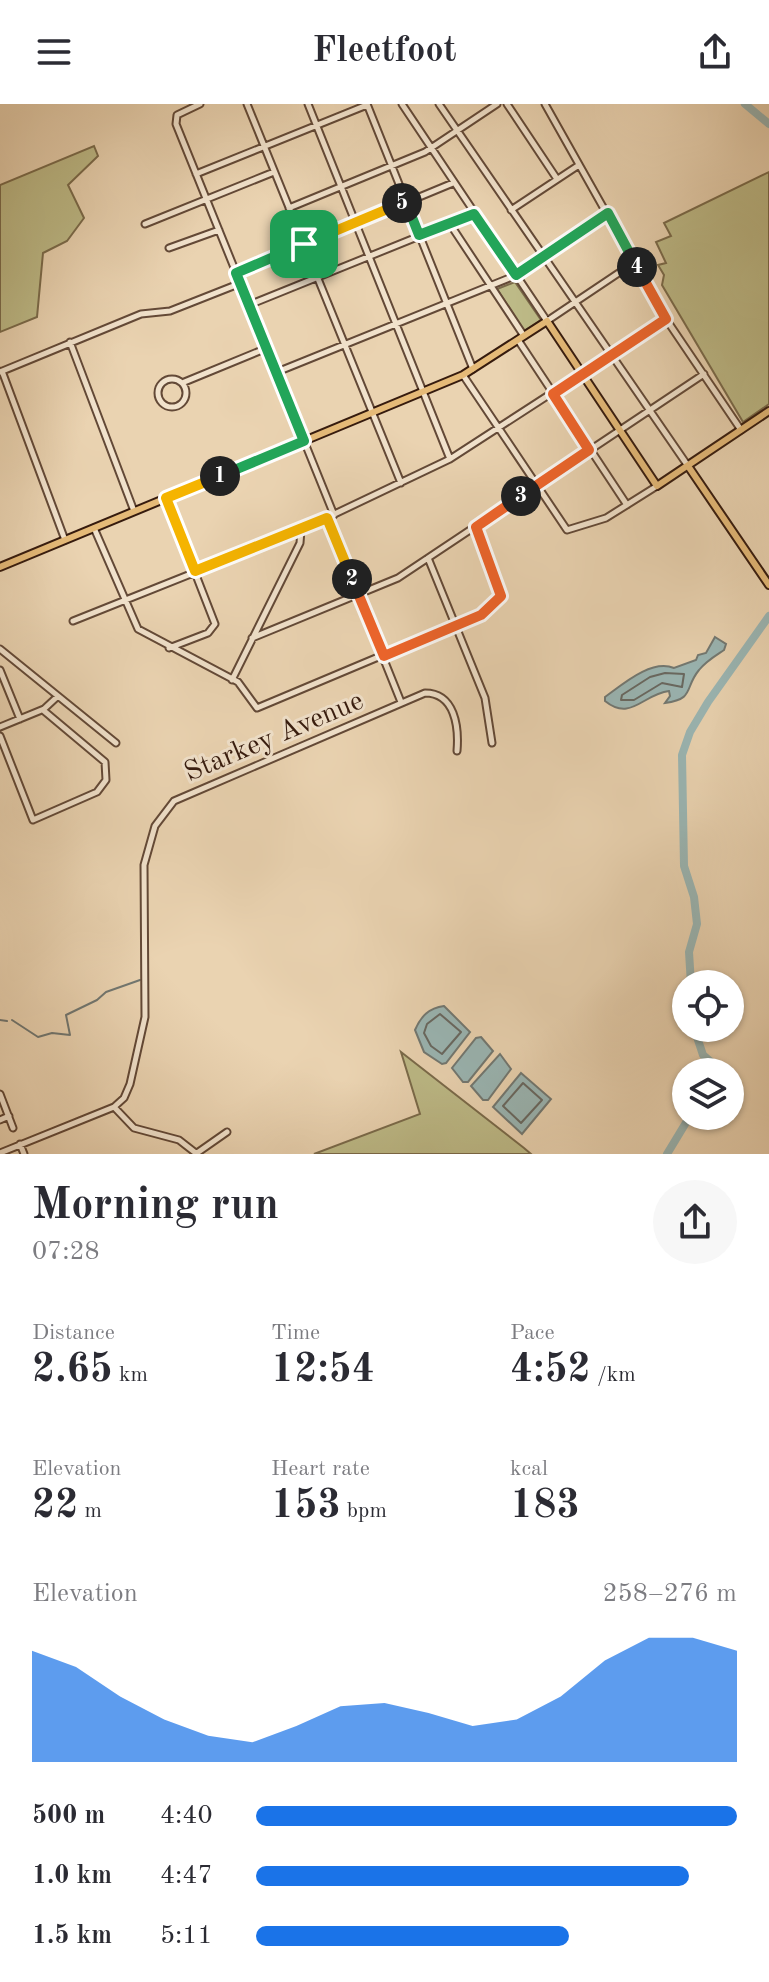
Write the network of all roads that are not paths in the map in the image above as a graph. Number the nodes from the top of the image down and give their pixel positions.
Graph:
1 (200, 104) edge
2 (247, 104) edge
3 (308, 104) edge
4 (367, 104) edge
5 (402, 104) edge
6 (439, 104) edge
7 (497, 104) edge
8 (507, 104) edge
9 (546, 106) edge
10 (316, 125) junction
11 (457, 131) junction
12 (264, 147) junction
13 (431, 149) junction
14 (579, 165) junction
15 (391, 167) junction
16 (274, 172) junction
17 (196, 174) junction
18 (557, 179) junction
19 (453, 183) junction
20 (340, 187) junction
21 (207, 199) junction
22 (406, 202) junction
23 (289, 208) junction
24 (511, 210) junction
25 (608, 213) junction
26 (474, 214) junction
27 (355, 222) junction
28 (145, 224) dead end
29 (450, 224) junction
30 (219, 230) junction
31 (419, 235) junction
32 (304, 244) junction
33 (169, 248) dead end
34 (368, 256) junction
35 (541, 257) junction
36 (635, 262) junction
37 (236, 273) junction
38 (516, 275) junction
39 (317, 277) junction
40 (241, 283) junction
41 (491, 286) junction
42 (574, 303) junction
43 (446, 304) junction
44 (249, 305) junction
45 (666, 319) junction
46 (547, 321) junction
47 (395, 324) junction
48 (521, 338) junction
49 (70, 342) junction
50 (344, 345) junction
51 (267, 348) junction
52 (613, 354) junction
53 (473, 369) junction
54 (1, 371) edge
55 (277, 372) junction
56 (583, 374) junction
57 (704, 374) junction
58 (463, 375) junction
59 (182, 383) junction
60 (423, 392) junction
61 (553, 394) junction
62 (651, 410) junction
63 (769, 411) edge
64 (372, 412) junction
65 (499, 429) junction
66 (620, 430) junction
67 (741, 430) junction
68 (304, 441) junction
69 (589, 450) junction
70 (450, 459) junction
71 (688, 466) junction
72 (401, 483) junction
73 (536, 486) junction
74 (657, 486) junction
75 (166, 498) junction
76 (627, 505) junction
77 (134, 511) junction
78 (330, 517) junction
79 (476, 527) junction
80 (94, 528) junction
81 (301, 530) junction
82 (65, 540) junction
83 (428, 558) junction
84 (0, 567) edge
85 (195, 571) junction
86 (768, 584) edge
87 (359, 595) junction
88 (124, 600) junction
89 (73, 621) dead end
90 (457, 625) junction
91 (252, 638) junction
92 (169, 648) junction
93 (0, 649) edge
94 (384, 656) junction
95 (0, 670) edge
96 (232, 680) junction
97 (58, 696) junction
98 (401, 702) junction
99 (43, 710) junction
100 (20, 719) junction
101 (0, 727) edge
102 (0, 736) edge
103 (116, 743) dead end
104 (492, 743) dead end
105 (457, 751) dead end
106 (0, 1094) edge
107 (114, 1107) junction
108 (9, 1116) junction
109 (0, 1120) edge
110 (13, 1128) dead end
111 (227, 1132) dead end
112 (20, 1144) junction
113 (0, 1153) edge
114 (24, 1154) edge
115 (197, 1154) edge

1 - 17 street
2 - 12 street
3 - 10 street
4 - 10 street
4 - 15 street
5 - 13 street
6 - 11 street
7 - 11 street
8 - 18 street
9 - 14 street
10 - 12 street
10 - 20 street
11 - 13 street
11 - 24 street
12 - 16 street
12 - 17 street
13 - 15 street
13 - 19 street
14 - 18 street
14 - 25 street
15 - 20 street
15 - 22 street
16 - 21 street
16 - 23 street
17 - 21 street
18 - 24 street
19 - 22 street
19 - 26 street
20 - 23 street
20 - 27 street
21 - 28 street
21 - 30 street
22 - 27 street
22 - 31 street
23 - 32 street
24 - 35 street
25 - 35 street
25 - 36 street
26 - 29 street
26 - 38 street
27 - 32 street
27 - 34 street
29 - 31 street
29 - 41 street
30 - 33 street
30 - 37 street
31 - 34 street
31 - 43 street
32 - 37 street
32 - 39 street
34 - 39 street
34 - 47 street
35 - 38 street
35 - 42 street
36 - 42 street
36 - 45 street
37 - 40 street
38 - 41 street
38 - 46 street
39 - 44 street
39 - 50 street
40 - 44 street
40 - 49 street
41 - 43 street
41 - 48 street
42 - 46 street
42 - 52 street
43 - 47 street
43 - 53 street
44 - 51 street
45 - 52 street
45 - 57 street
46 - 48 main road
46 - 56 main road
47 - 50 street
47 - 60 street
48 - 53 main road
48 - 61 street
49 - 54 street
49 - 77 street
50 - 55 street
50 - 64 street
51 - 55 street
51 - 59 street
52 - 56 street
52 - 62 street
53 - 58 main road
54 - 82 street
55 - 68 street
56 - 61 street
56 - 66 main road
57 - 62 street
57 - 67 street
58 - 60 main road
58 - 65 street
59 - 59 street
60 - 64 main road
60 - 70 street
61 - 65 street
61 - 69 street
62 - 66 street
62 - 71 street
63 - 67 main road
64 - 68 main road
64 - 72 street
65 - 70 street
65 - 73 street
66 - 69 street
66 - 74 main road
67 - 71 main road
68 - 75 main road
68 - 78 street
69 - 73 street
69 - 76 street
70 - 72 street
71 - 74 main road
71 - 86 main road
72 - 78 street
73 - 76 street
73 - 79 street
74 - 76 street
75 - 77 main road
75 - 85 street
77 - 80 main road
78 - 81 street
78 - 87 street
79 - 83 street
79 - 90 street
80 - 82 main road
80 - 88 street
81 - 85 street
81 - 91 street
82 - 84 main road
83 - 87 street
83 - 90 street
85 - 88 street
85 - 92 street
87 - 91 street
87 - 94 street
88 - 89 street
88 - 92 street
90 - 94 street
90 - 104 street
91 - 96 street
92 - 96 street
93 - 97 street
94 - 96 street
94 - 98 street
95 - 100 street
97 - 99 street
97 - 103 street
98 - 105 street, Starkey Avenue
98 - 107 street, Starkey Avenue
99 - 100 street
99 - 102 street
100 - 101 street
106 - 108 street
107 - 112 street
107 - 115 street
108 - 109 street
108 - 110 street
111 - 115 street
112 - 113 street
112 - 114 street

